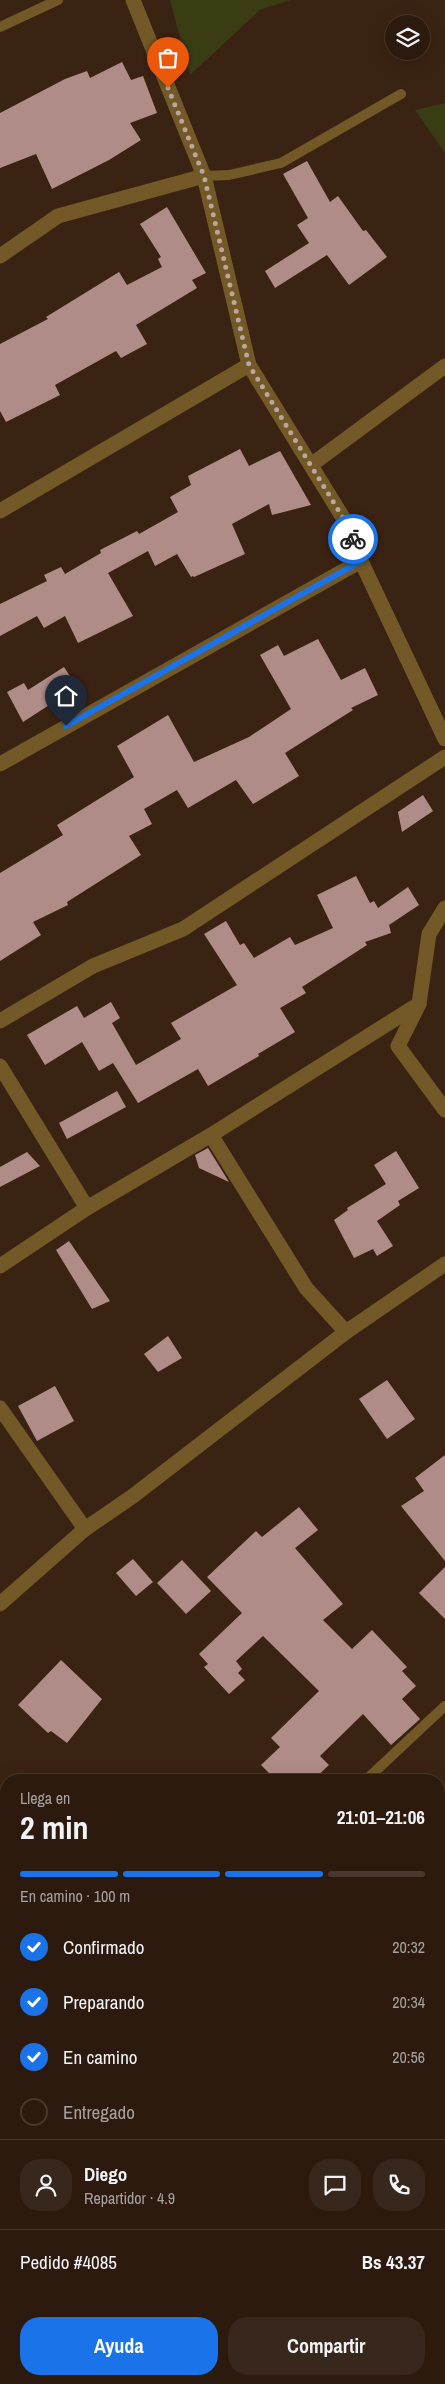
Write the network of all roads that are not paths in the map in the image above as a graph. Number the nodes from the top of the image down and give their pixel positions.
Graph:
1 (58, 0) edge
2 (133, 0) edge
3 (0, 27) edge
4 (401, 94) dead end
5 (204, 176) junction
6 (0, 256) edge
7 (249, 365) junction
8 (445, 366) edge
9 (311, 465) junction
10 (0, 511) edge
11 (361, 561) junction
12 (445, 739) edge
13 (445, 757) edge
14 (1, 763) edge
15 (445, 908) edge
16 (420, 1004) junction
17 (0, 1021) edge
18 (0, 1066) edge
19 (445, 1110) edge
20 (211, 1135) junction
21 (87, 1208) junction
22 (445, 1264) edge
23 (0, 1266) edge
24 (346, 1332) junction
25 (0, 1408) edge
26 (85, 1529) junction
27 (0, 1604) edge
28 (445, 1706) edge
29 (372, 1774) edge

1 - 3 lane
2 - 5 street
4 - 5 lane
5 - 6 street
5 - 7 street
7 - 9 street
7 - 10 street
8 - 9 street
9 - 11 street
11 - 12 street
11 - 14 street
13 - 17 street
15 - 16 street
16 - 19 street
16 - 20 street
18 - 21 street
20 - 21 street
20 - 24 street
21 - 23 street
22 - 24 street
24 - 26 street
25 - 26 street
26 - 27 street
28 - 29 lane

